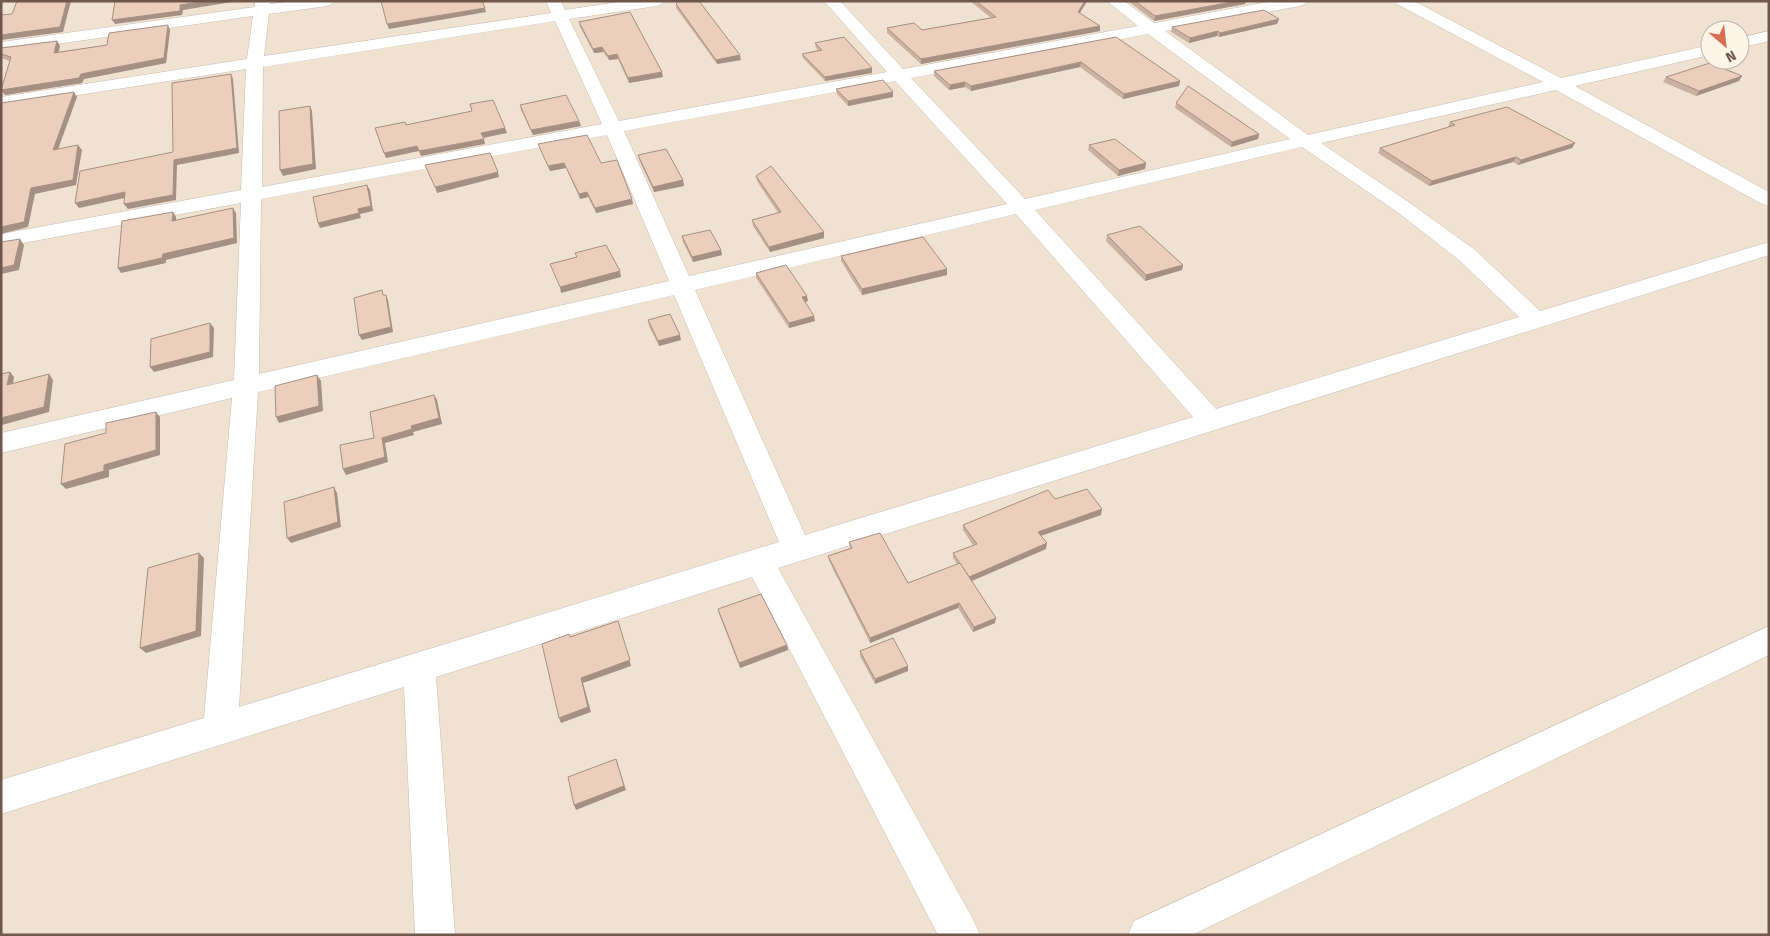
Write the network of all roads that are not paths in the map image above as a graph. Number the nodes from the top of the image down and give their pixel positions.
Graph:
1 (327, 1) edge
2 (658, 1) edge
3 (832, 1) edge
4 (1114, 1) edge
5 (1300, 1) edge
6 (1402, 1) edge
7 (262, 6) edge
8 (556, 9) edge
9 (1152, 29) junction
10 (1769, 36) edge
11 (1750, 41) edge
12 (1, 47) edge
13 (1700, 52) edge
14 (255, 64) junction
15 (900, 75) junction
16 (1560, 84) junction
17 (1, 102) edge
18 (613, 128) junction
19 (1305, 141) junction
20 (250, 193) junction
21 (1769, 200) edge
22 (1021, 207) junction
23 (1, 240) edge
24 (1769, 248) edge
25 (682, 286) junction
26 (1536, 320) junction
27 (246, 386) junction
28 (1212, 420) junction
29 (1, 444) edge
30 (797, 549) junction
31 (759, 561) junction
32 (1769, 640) edge
33 (419, 667) junction
34 (220, 729) junction
35 (1, 797) edge
36 (435, 935) edge
37 (960, 935) edge
38 (1148, 935) edge

1 - 7 street
2 - 8 street
3 - 15 street
4 - 9 street
5 - 9 street
6 - 16 street
7 - 12 street
7 - 14 street
8 - 14 street
8 - 18 street
9 - 15 street
9 - 19 street
10 - 11 street
13 - 16 street
14 - 17 street
14 - 20 street
15 - 18 street
15 - 22 street
16 - 19 street
16 - 21 street
18 - 20 street
18 - 25 street
19 - 22 street
19 - 26 street
20 - 23 street
20 - 27 street
22 - 25 street
22 - 28 street
24 - 26 street
25 - 27 street
25 - 30 street
26 - 28 street
27 - 29 street
27 - 34 street
28 - 30 street
30 - 31 street
31 - 33 street
31 - 37 street
32 - 38 street
33 - 34 street
33 - 36 street
34 - 35 street

